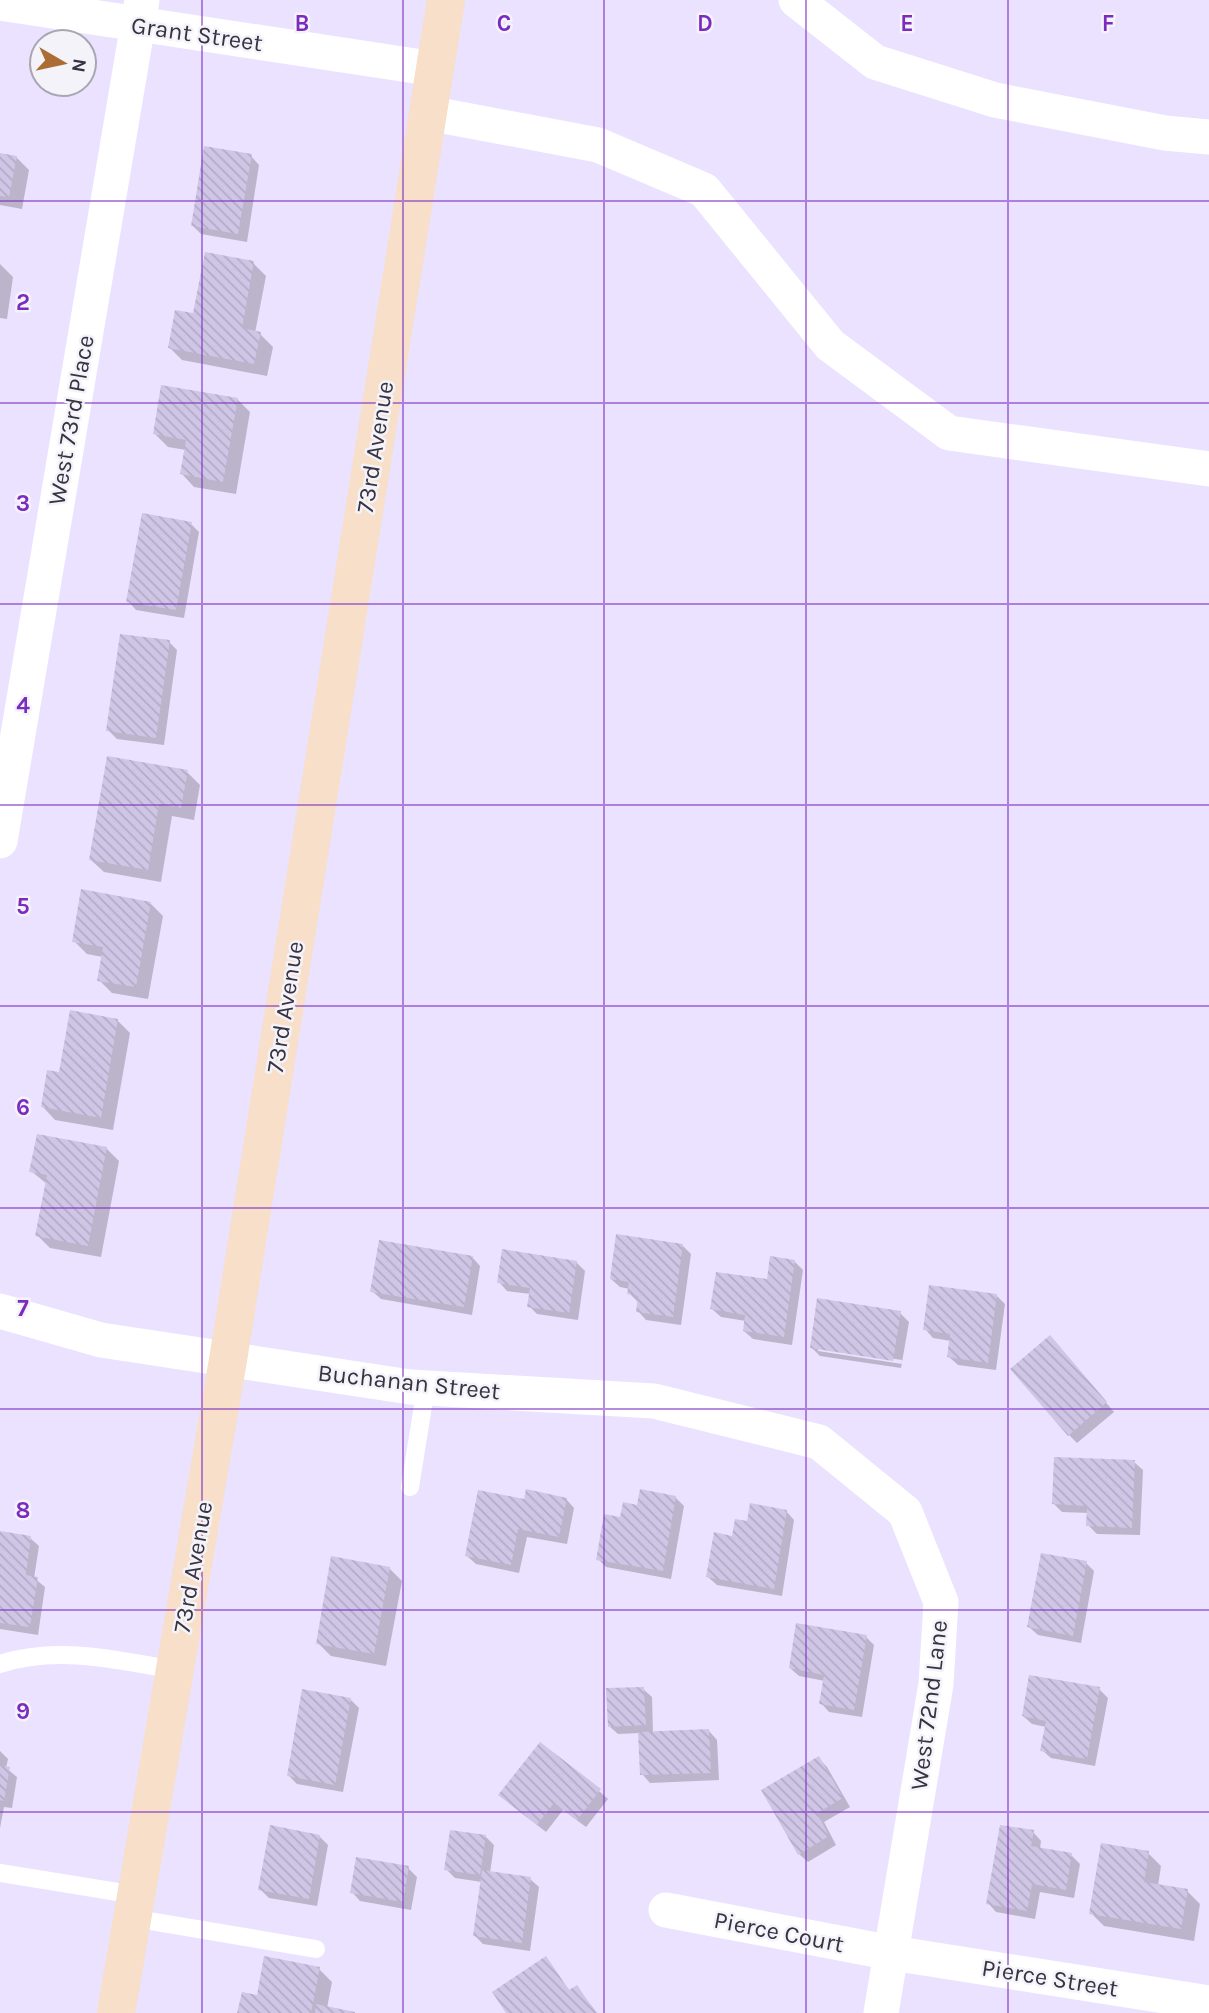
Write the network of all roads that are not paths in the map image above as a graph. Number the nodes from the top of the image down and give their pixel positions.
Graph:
1 (446, 0) edge
2 (796, 0) edge
3 (0, 4) edge
4 (140, 13) edge
5 (435, 69) junction
6 (428, 113) junction
7 (1209, 137) edge
8 (1209, 469) edge
9 (0, 841) edge
10 (0, 1311) edge
11 (228, 1360) junction
12 (426, 1387) junction
13 (819, 1442) joint
14 (410, 1487) dead end
15 (0, 1664) edge
16 (175, 1670) junction
17 (0, 1873) edge
18 (134, 1906) junction
19 (666, 1910) dead end
20 (316, 1949) dead end
21 (892, 1953) junction
22 (1209, 2003) edge
23 (116, 2013) edge
24 (881, 2013) edge

1 - 5 street, 73rd Avenue
2 - 7 street
3 - 4 street, Grant Street
4 - 5 street, Grant Street
4 - 9 street, West 73rd Place
5 - 6 street, 73rd Avenue
6 - 8 street
6 - 11 street, 73rd Avenue
10 - 11 street, Buchanan Street
11 - 12 street, Buchanan Street
11 - 16 street, 73rd Avenue
12 - 13 street, Buchanan Street
12 - 14 lane
13 - 21 street, West 72nd Lane
15 - 16 lane
16 - 18 street, 73rd Avenue
17 - 18 lane
18 - 20 lane
18 - 23 street, 73rd Avenue
19 - 21 street, Pierce Court
21 - 22 street, Pierce Street
21 - 24 street, West 72nd Lane

